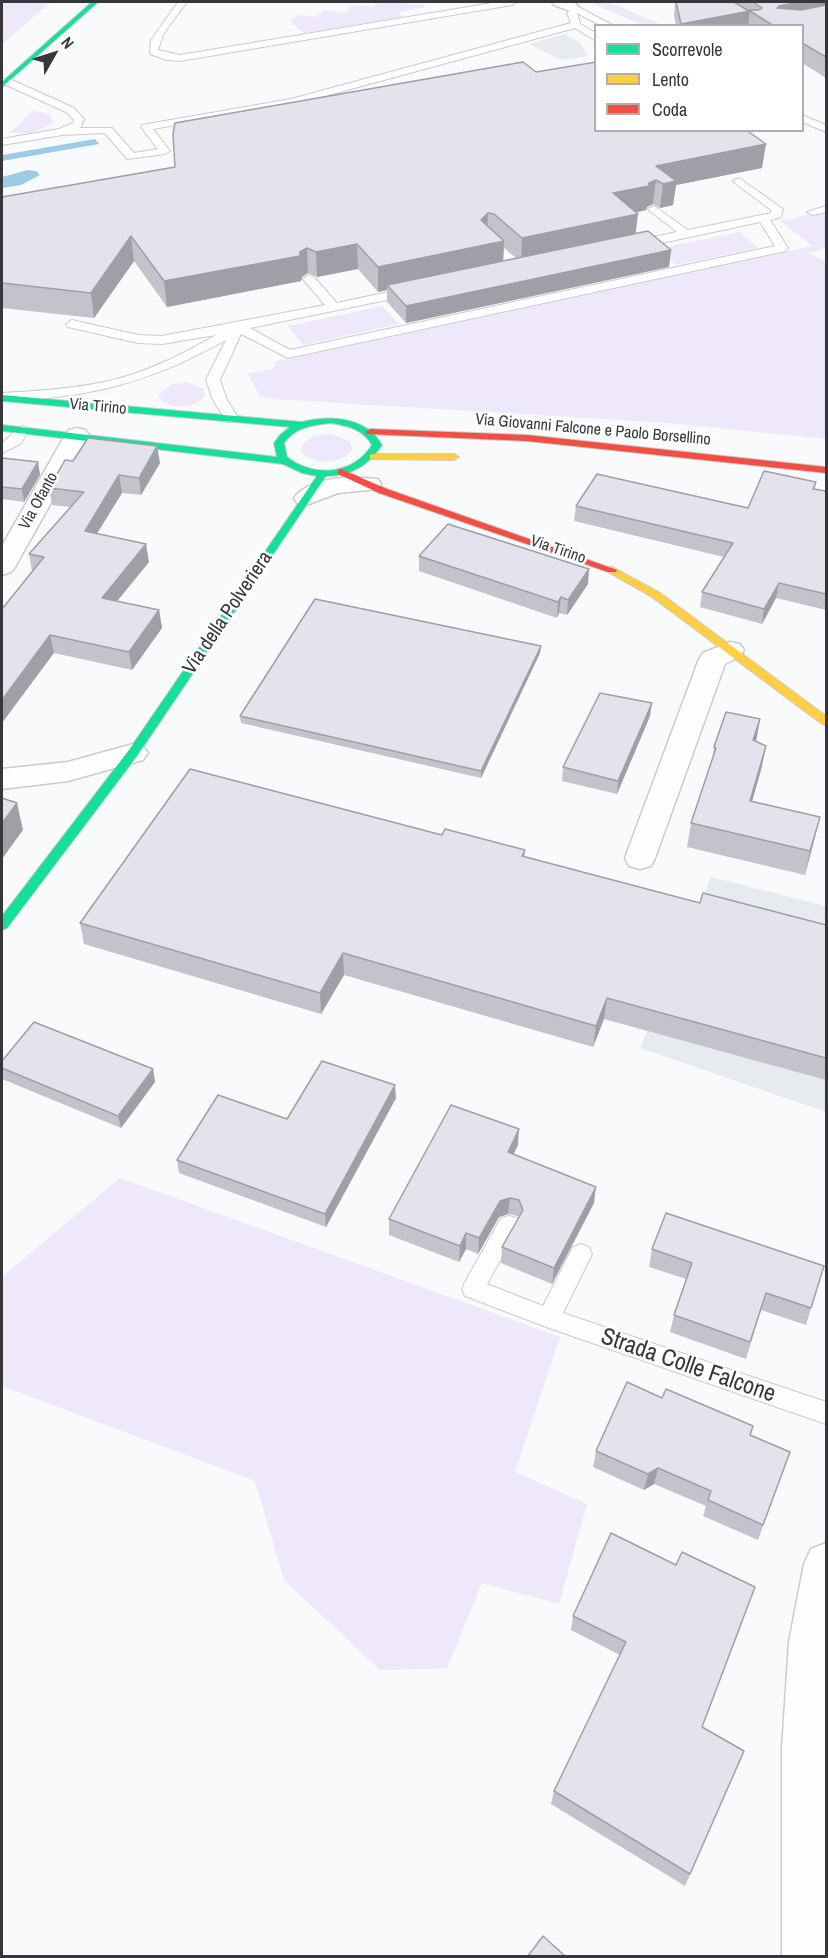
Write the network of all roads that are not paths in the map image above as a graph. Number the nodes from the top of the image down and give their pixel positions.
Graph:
1 (95, 2) edge
2 (182, 2) edge
3 (462, 2) edge
4 (512, 2) edge
5 (565, 4) edge
6 (434, 6) dead end
7 (606, 24) edge
8 (576, 25) junction
9 (594, 37) edge
10 (4, 83) edge
11 (807, 120) edge
12 (826, 129) edge
13 (62, 132) junction
14 (5, 140) edge
15 (739, 181) edge
16 (654, 209) edge
17 (826, 209) edge
18 (813, 212) dead end
19 (763, 218) junction
20 (686, 234) junction
21 (618, 248) edge
22 (309, 279) edge
23 (425, 288) edge
24 (334, 307) junction
25 (72, 324) edge
26 (238, 327) junction
27 (2, 398) edge
28 (232, 419) junction
29 (302, 425) junction
30 (2, 428) edge
31 (22, 430) junction
32 (370, 432) junction
33 (77, 435) junction
34 (2, 449) edge
35 (373, 457) junction
36 (467, 457) dead end
37 (585, 458) dead end
38 (284, 460) junction
39 (777, 464) junction
40 (826, 470) edge
41 (341, 472) junction
42 (322, 474) junction
43 (369, 484) junction
44 (306, 498) junction
45 (2, 567) edge
46 (730, 650) junction
47 (826, 721) edge
48 (133, 753) junction
49 (2, 779) edge
50 (640, 858) dead end
51 (2, 925) edge
52 (509, 1225) dead end
53 (581, 1254) dead end
54 (549, 1318) junction
55 (826, 1413) edge
56 (826, 1564) edge
57 (816, 1751) edge
58 (807, 1956) edge

1 - 10 street
2 - 4 lane
3 - 6 lane
5 - 7 lane
5 - 8 lane
8 - 9 lane
8 - 13 lane
10 - 13 lane
11 - 12 lane
13 - 14 lane
15 - 19 lane
16 - 20 lane
17 - 18 lane
19 - 20 lane
19 - 26 lane
20 - 21 lane
22 - 24 lane
23 - 24 lane
24 - 26 lane
25 - 26 lane
26 - 27 lane
26 - 28 lane
27 - 28 street, Via Tirino
28 - 29 street, Via Tirino
29 - 32 street, Via Giovanni Falcone e Paolo Borsellino
29 - 38 street
30 - 31 street, Via Tirino
31 - 33 street, Via Tirino
31 - 34 lane
32 - 35 street
32 - 39 street, Via Giovanni Falcone e Paolo Borsellino
33 - 38 street, Via Tirino
33 - 45 street, Via Ofanto
35 - 36 street, Via Giovanni Falcone e Paolo Borsellino
35 - 41 street
37 - 39 street, Via Giovanni Falcone e Paolo Borsellino
38 - 42 street, Via Tirino
39 - 40 street, Via Giovanni Falcone e Paolo Borsellino
41 - 42 street, Via Tirino
41 - 43 street, Via Tirino
42 - 44 street, Via della Polveriera
43 - 44 street, Via Tirino
43 - 46 street, Via Tirino
44 - 48 street, Via della Polveriera
46 - 47 street, Via Tirino
46 - 50 street
48 - 49 street
48 - 51 street, Via della Polveriera
52 - 54 lane, Strada Colle Falcone
53 - 54 lane
54 - 55 lane, Strada Colle Falcone
56 - 57 street
57 - 58 street

